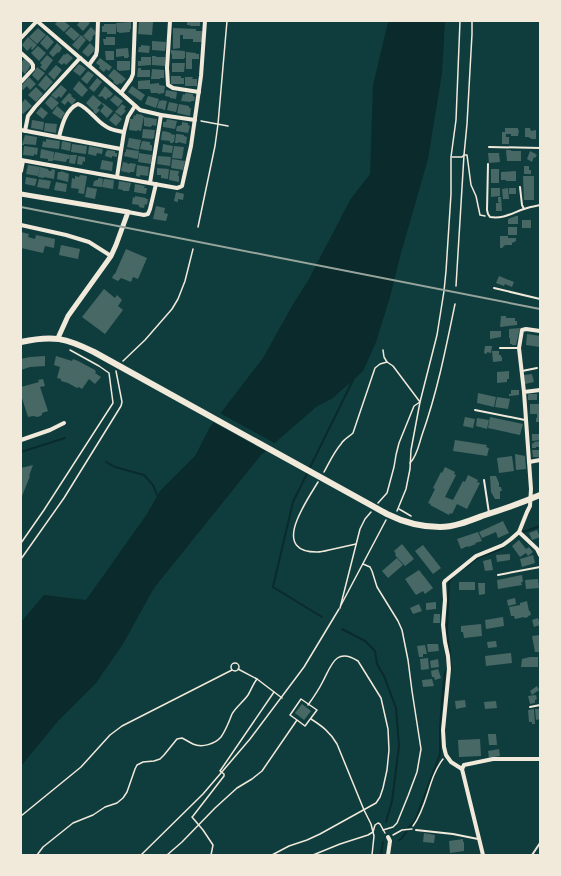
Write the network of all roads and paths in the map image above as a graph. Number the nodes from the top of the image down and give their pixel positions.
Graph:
1 (37, 21) edge
2 (93, 21) edge
3 (135, 21) edge
4 (170, 21) edge
5 (204, 21) edge
6 (227, 21) edge
7 (460, 21) edge
8 (472, 21) edge
9 (98, 23) edge
10 (21, 38) edge
11 (21, 53) edge
12 (80, 58) junction
13 (89, 65) junction
14 (21, 82) edge
15 (121, 92) junction
16 (199, 92) junction
17 (135, 106) junction
18 (161, 115) junction
19 (195, 120) junction
20 (201, 121) dead end
21 (218, 124) junction
22 (228, 126) dead end
23 (23, 131) edge
24 (124, 132) junction
25 (59, 137) junction
26 (489, 147) dead end
27 (540, 148) edge
28 (121, 149) junction
29 (464, 155) junction
30 (451, 157) junction
31 (22, 160) edge
32 (488, 164) dead end
33 (21, 171) edge
34 (117, 177) junction
35 (150, 183) junction
36 (156, 184) junction
37 (520, 187) dead end
38 (21, 194) edge
39 (540, 205) edge
40 (524, 209) junction
41 (128, 212) junction
42 (490, 217) junction
43 (21, 225) edge
44 (198, 227) dead end
45 (193, 249) dead end
46 (111, 256) junction
47 (456, 286) dead end
48 (494, 288) dead end
49 (540, 299) edge
50 (455, 304) dead end
51 (540, 331) edge
52 (58, 338) junction
53 (21, 342) edge
54 (500, 348) dead end
55 (518, 348) junction
56 (70, 350) dead end
57 (383, 350) dead end
58 (387, 362) junction
59 (120, 366) junction
60 (537, 368) dead end
61 (521, 372) junction
62 (540, 390) edge
63 (524, 392) junction
64 (420, 402) junction
65 (475, 410) dead end
66 (526, 420) junction
67 (64, 424) dead end
68 (21, 440) edge
69 (540, 460) edge
70 (529, 462) junction
71 (410, 463) junction
72 (322, 475) dead end
73 (484, 480) dead end
74 (318, 481) dead end
75 (540, 495) edge
76 (530, 499) junction
77 (378, 503) dead end
78 (373, 508) dead end
79 (399, 510) junction
80 (396, 513) dead end
81 (489, 514) junction
82 (386, 517) junction
83 (412, 518) dead end
84 (519, 532) junction
85 (21, 542) edge
86 (356, 544) junction
87 (540, 555) edge
88 (21, 559) edge
89 (363, 564) junction
90 (540, 567) edge
91 (498, 575) dead end
92 (340, 608) junction
93 (238, 669) junction
94 (232, 670) junction
95 (257, 680) junction
96 (274, 692) junction
97 (282, 698) junction
98 (308, 705) junction
99 (540, 705) edge
100 (530, 707) dead end
101 (311, 719) junction
102 (297, 720) junction
103 (447, 756) junction
104 (540, 759) edge
105 (462, 769) junction
106 (222, 773) junction
107 (364, 810) junction
108 (21, 816) edge
109 (199, 825) junction
110 (411, 829) junction
111 (383, 830) junction
112 (416, 830) joint
113 (373, 832) junction
114 (388, 837) junction
115 (480, 840) junction
116 (540, 843) edge
117 (37, 855) edge
118 (140, 855) edge
119 (167, 855) edge
120 (211, 855) edge
121 (272, 855) edge
122 (313, 855) edge
123 (372, 855) edge
124 (388, 855) edge
125 (483, 855) edge
126 (532, 855) edge

1 - 10 street
1 - 12 street
2 - 9 street
3 - 15 street
4 - 16 street
5 - 16 street
6 - 21 path
7 - 30 path
8 - 29 path
9 - 13 street
11 - 14 street
12 - 13 street
12 - 23 street
13 - 15 street
15 - 17 street
16 - 19 street
17 - 18 street
17 - 24 street
18 - 19 street
18 - 35 street
19 - 36 street
20 - 21 path
21 - 22 path
21 - 44 path
23 - 25 street
24 - 25 street
24 - 28 street
25 - 28 street
26 - 27 lane
28 - 34 street
29 - 30 path
29 - 42 path
29 - 47 path
30 - 64 path
31 - 33 street
31 - 34 street
32 - 42 lane
34 - 35 street
35 - 36 street
36 - 41 street
37 - 40 lane
38 - 41 street
39 - 40 lane
40 - 42 lane
41 - 46 street
43 - 46 street
45 - 59 path
46 - 52 street
48 - 49 lane
50 - 71 path
51 - 55 street
52 - 53 main road
52 - 59 main road
54 - 55 lane
55 - 61 street
56 - 85 path
57 - 58 path
58 - 64 path
58 - 72 path
59 - 82 main road
59 - 88 path
60 - 61 lane
61 - 63 street
62 - 63 street
63 - 66 street
64 - 71 path
64 - 77 path
65 - 66 lane
66 - 70 street
67 - 68 street
69 - 70 street
70 - 76 street
71 - 79 path
73 - 81 lane
74 - 86 path
75 - 76 main road
76 - 81 main road
76 - 84 street
78 - 86 path
79 - 80 path
79 - 83 path
81 - 82 main road
82 - 89 path
84 - 87 street
84 - 103 street
86 - 92 path
89 - 92 path
89 - 111 path
90 - 91 lane
92 - 97 path
93 - 94 path
93 - 94 path
93 - 95 path
94 - 108 path
95 - 96 path
95 - 117 path
96 - 97 path
96 - 106 path
97 - 106 path
98 - 101 path
98 - 102 path
98 - 107 path
99 - 100 lane
101 - 102 path
101 - 107 path
102 - 109 path
103 - 105 street
103 - 110 path
104 - 105 street
105 - 115 street
106 - 109 path
106 - 118 path
107 - 113 path
107 - 121 path
109 - 119 path
109 - 120 path
110 - 112 path
110 - 114 path
111 - 113 path
111 - 114 path
112 - 115 lane
113 - 122 path
113 - 123 path
114 - 124 street
115 - 125 street
116 - 126 lane

